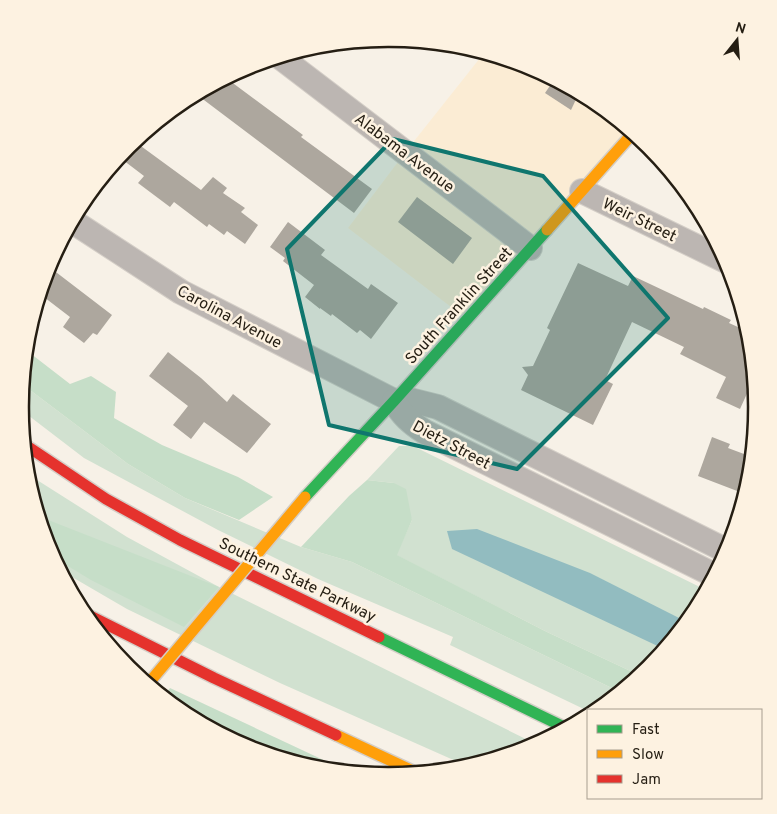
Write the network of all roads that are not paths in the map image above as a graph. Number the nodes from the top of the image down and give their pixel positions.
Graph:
1 (287, 62) edge
2 (628, 139) edge
3 (582, 191) junction
4 (78, 225) edge
5 (530, 248) junction
6 (714, 254) edge
7 (394, 401) junction
8 (32, 449) edge
9 (632, 504) junction
10 (618, 529) junction
11 (720, 547) edge
12 (708, 572) edge
13 (99, 620) edge
14 (153, 678) edge
15 (558, 724) edge
16 (403, 766) edge

1 - 5 street, Alabama Avenue
2 - 3 main road, South Franklin Street
3 - 5 main road, South Franklin Street
3 - 6 street, Weir Street
4 - 7 street, Carolina Avenue
5 - 7 main road, South Franklin Street
7 - 9 street, Dietz Street
7 - 10 street, Dietz Street
7 - 14 main road, South Franklin Street, bridge
8 - 15 main road, Southern State Parkway
9 - 10 street
9 - 11 street, Dietz Street
10 - 12 street, Dietz Street
13 - 16 main road

